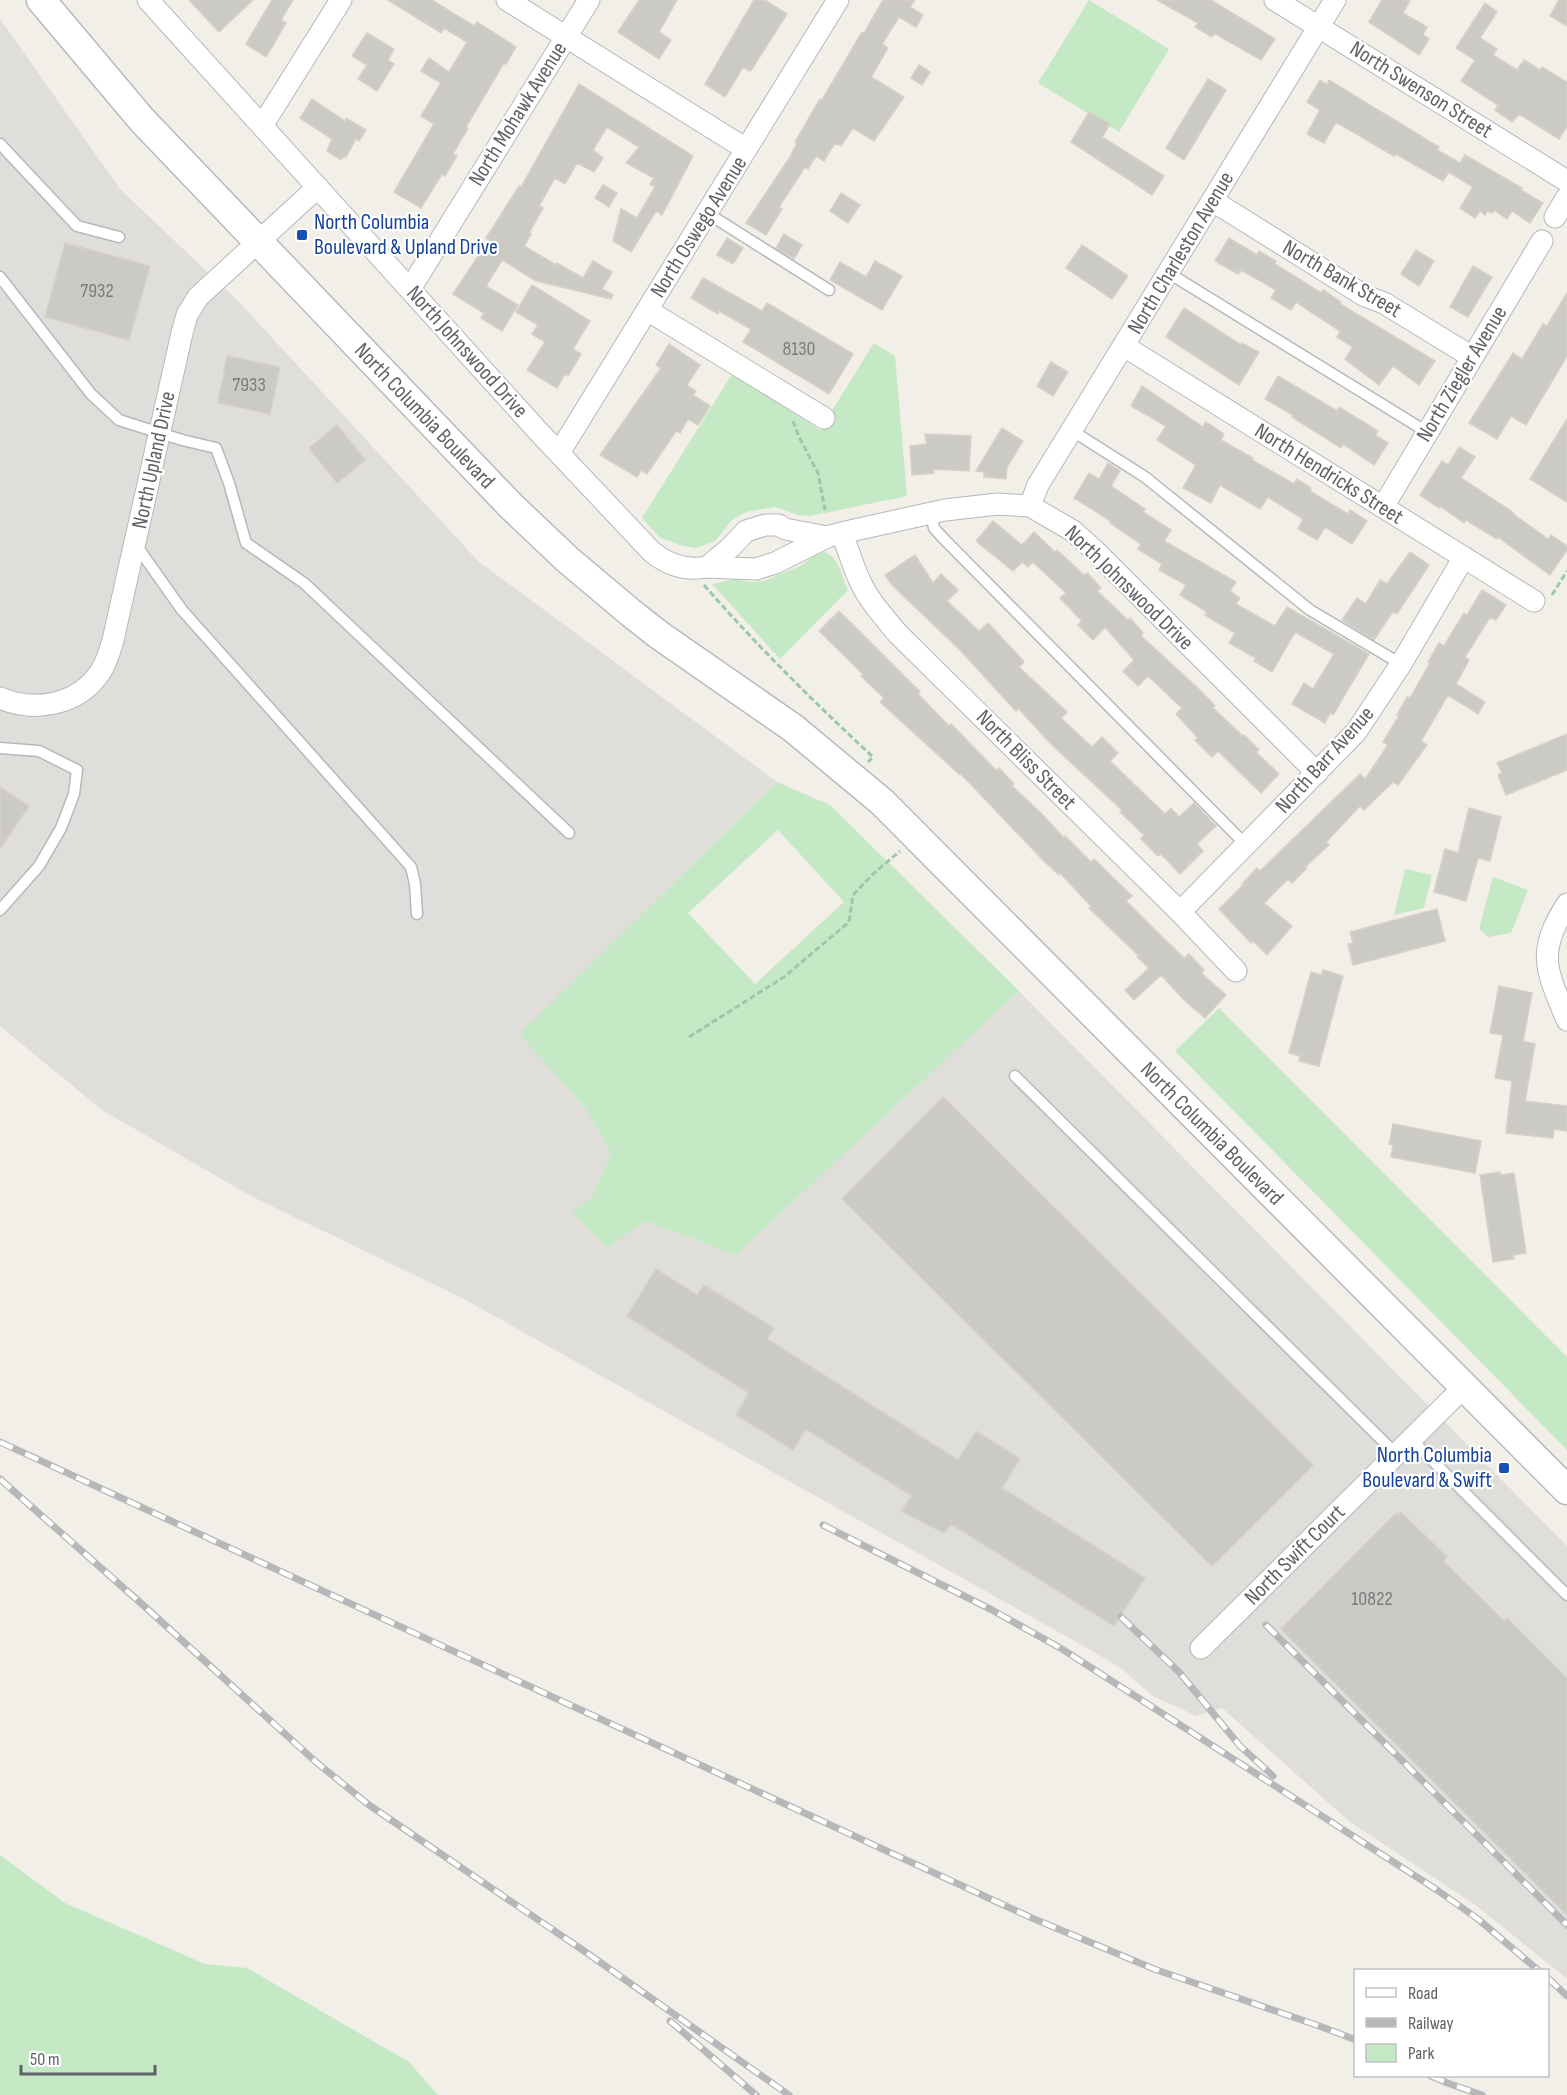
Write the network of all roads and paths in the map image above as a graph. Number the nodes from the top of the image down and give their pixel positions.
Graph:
1 (41, 0) edge
2 (148, 0) edge
3 (341, 0) edge
4 (507, 0) edge
5 (589, 0) edge
6 (838, 0) edge
7 (1275, 0) edge
8 (1335, 0) edge
9 (1318, 27) junction
10 (566, 36) junction
11 (262, 126) junction
12 (0, 144) edge
13 (746, 150) junction
14 (1567, 181) edge
15 (318, 187) junction
16 (1567, 196) edge
17 (1213, 201) junction
18 (707, 213) junction
19 (1555, 217) dead end
20 (119, 237) dead end
21 (1542, 241) dead end
22 (258, 242) junction
23 (1167, 272) junction
24 (0, 278) edge
25 (410, 289) junction
26 (829, 290) dead end
27 (647, 310) junction
28 (1124, 346) junction
29 (1472, 357) junction
30 (797, 402) junction
31 (824, 418) dead end
32 (1071, 430) junction
33 (160, 432) junction
34 (1428, 432) junction
35 (560, 453) junction
36 (1030, 506) junction
37 (1383, 507) junction
38 (825, 510) dead end
39 (931, 513) junction
40 (785, 529) junction
41 (834, 535) junction
42 (736, 542) junction
43 (135, 543) junction
44 (789, 556) junction
45 (1464, 557) junction
46 (745, 568) junction
47 (1567, 571) edge
48 (704, 575) junction
49 (1534, 601) joint
50 (1401, 664) junction
51 (0, 698) edge
52 (0, 748) edge
53 (1317, 773) junction
54 (855, 778) junction
55 (569, 833) dead end
56 (918, 836) junction
57 (1246, 845) junction
58 (1567, 904) edge
59 (0, 910) edge
60 (1180, 912) junction
61 (417, 914) dead end
62 (1236, 971) dead end
63 (1567, 1020) edge
64 (689, 1037) dead end
65 (1015, 1076) dead end
66 (1465, 1386) junction
67 (1411, 1439) junction
68 (1396, 1454) junction
69 (1567, 1490) edge
70 (1567, 1595) edge
71 (1201, 1648) dead end

1 - 22 main road, North Columbia Boulevard
2 - 11 street, North Johnswood Drive
3 - 11 street
4 - 10 street
5 - 10 street, North Mohawk Avenue
6 - 13 street, North Oswego Avenue
7 - 9 street, North Swenson Street
8 - 9 street, North Charleston Avenue
9 - 14 street, North Swenson Street
9 - 17 street, North Charleston Avenue
10 - 13 street
10 - 25 street, North Mohawk Avenue
11 - 15 street, North Johnswood Drive
12 - 20 lane
13 - 18 street, North Oswego Avenue
15 - 22 street, North Upland Drive
15 - 25 street, North Johnswood Drive
16 - 19 street
17 - 23 street, North Charleston Avenue
17 - 29 street, North Bank Street
18 - 26 lane
18 - 27 street, North Oswego Avenue
21 - 29 street, North Ziegler Avenue
22 - 33 street, North Upland Drive
22 - 54 main road, North Columbia Boulevard
23 - 28 street, North Charleston Avenue
23 - 34 lane
24 - 33 lane
25 - 35 street, North Johnswood Drive
27 - 30 street
27 - 35 street, North Oswego Avenue
28 - 32 street, North Charleston Avenue
28 - 37 street, North Hendricks Street
29 - 34 street, North Ziegler Avenue
30 - 31 street
30 - 38 path
32 - 36 street, North Charleston Avenue
32 - 50 lane
33 - 43 street, North Upland Drive
33 - 55 lane
34 - 37 street, North Ziegler Avenue
35 - 48 street, North Johnswood Drive
36 - 39 street, North Johnswood Drive
36 - 53 street, North Johnswood Drive
37 - 45 street, North Hendricks Street
39 - 41 street, North Johnswood Drive
39 - 57 lane
40 - 41 street, North Johnswood Drive
40 - 42 street, North Johnswood Drive
40 - 44 street
41 - 44 street, North Johnswood Drive
41 - 60 street, North Bliss Street
42 - 46 street
42 - 48 street, North Johnswood Drive
43 - 51 street, North Upland Drive
43 - 61 lane
44 - 46 street, North Johnswood Drive
45 - 49 street, North Hendricks Street
45 - 50 street, North Barr Avenue
46 - 48 street, North Johnswood Drive
47 - 49 path
48 - 54 path
50 - 53 street, North Barr Avenue
52 - 59 lane
53 - 57 street, North Barr Avenue
54 - 56 main road, North Columbia Boulevard
56 - 64 path
56 - 66 main road, North Columbia Boulevard
57 - 60 street, North Barr Avenue
58 - 63 street
60 - 62 street, North Bliss Street
65 - 68 lane
66 - 67 street, North Swift Court
66 - 69 main road, North Columbia Boulevard
67 - 68 street, North Swift Court
67 - 70 lane
68 - 71 street, North Swift Court

